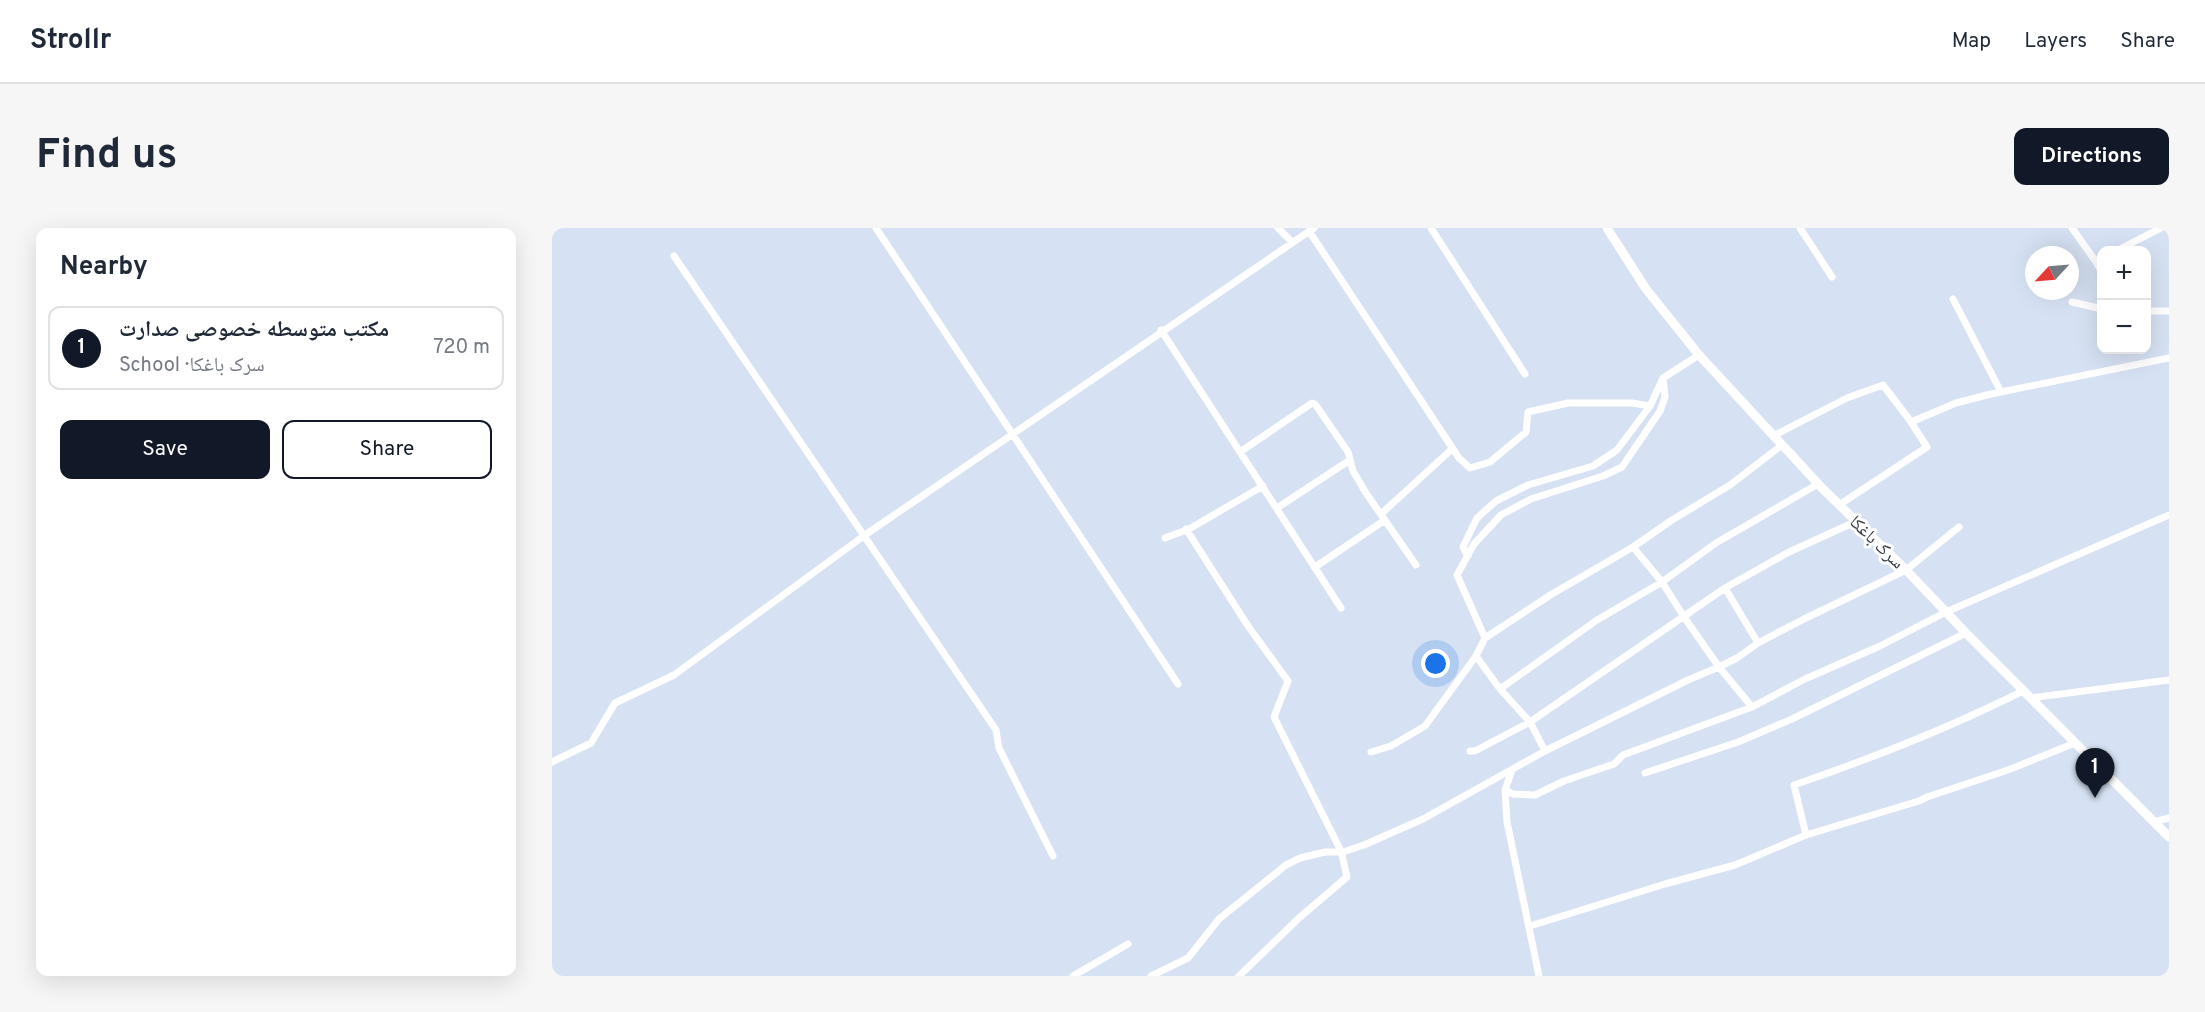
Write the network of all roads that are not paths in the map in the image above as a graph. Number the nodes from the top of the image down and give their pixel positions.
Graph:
1 (876, 228) edge
2 (1278, 228) edge
3 (1431, 228) edge
4 (1607, 228) edge
5 (1800, 228) edge
6 (2072, 228) edge
7 (2161, 228) edge
8 (1311, 230) edge
9 (1292, 242) junction
10 (2126, 246) edge
11 (674, 256) dead end
12 (2097, 258) edge
13 (1832, 277) dead end
14 (1953, 299) dead end
15 (2072, 302) dead end
16 (2097, 308) edge
17 (2151, 311) edge
18 (2169, 311) edge
19 (1161, 330) junction
20 (1699, 355) junction
21 (2169, 358) edge
22 (1525, 374) dead end
23 (1663, 378) junction
24 (2001, 392) junction
25 (1650, 406) junction
26 (1911, 422) junction
27 (1012, 433) junction
28 (1773, 436) junction
29 (1782, 445) junction
30 (1452, 449) junction
31 (1240, 452) junction
32 (1350, 460) junction
33 (1818, 484) junction
34 (1263, 486) junction
35 (1839, 505) junction
36 (1277, 508) junction
37 (2169, 515) edge
38 (1383, 517) junction
39 (1857, 521) junction
40 (1959, 527) dead end
41 (1186, 529) junction
42 (865, 535) junction
43 (1165, 538) dead end
44 (1633, 547) junction
45 (1468, 556) junction
46 (1416, 565) dead end
47 (1315, 567) junction
48 (1906, 570) junction
49 (1662, 582) junction
50 (1725, 588) junction
51 (1341, 608) dead end
52 (1946, 612) junction
53 (1683, 617) junction
54 (1966, 633) junction
55 (1485, 638) junction
56 (1758, 643) junction
57 (1476, 656) junction
58 (1719, 667) junction
59 (2169, 680) edge
60 (1178, 684) dead end
61 (1500, 688) junction
62 (2026, 694) junction
63 (1752, 707) junction
64 (1530, 722) junction
65 (2075, 743) junction
66 (1470, 751) dead end
67 (1545, 751) junction
68 (1371, 752) dead end
69 (552, 762) edge
70 (1512, 770) junction
71 (1645, 773) dead end
72 (1505, 789) junction
73 (2169, 818) edge
74 (2154, 822) junction
75 (1806, 835) junction
76 (2169, 837) edge
77 (1341, 851) junction
78 (1053, 856) dead end
79 (1530, 926) junction
80 (1128, 944) dead end
81 (1073, 976) edge
82 (1150, 976) edge
83 (1239, 976) edge
84 (1539, 976) edge

1 - 27 street
2 - 9 street
3 - 22 street
4 - 20 street, سرک باغکا
5 - 13 street
6 - 12 street
7 - 10 street
8 - 9 street
8 - 30 street
9 - 19 street
11 - 42 street
14 - 24 street
15 - 16 street
17 - 18 street
19 - 27 street
19 - 31 street
20 - 23 street
20 - 28 street, سرک باغکا
21 - 24 street
23 - 25 street
23 - 45 street
24 - 26 street
25 - 30 street
25 - 45 street
26 - 28 street
26 - 35 street
27 - 42 street
27 - 60 street
28 - 29 street, سرک باغکا
29 - 33 street, سرک باغکا
29 - 44 street
30 - 38 street
31 - 32 street
31 - 34 street
32 - 36 street
32 - 38 street
33 - 35 street, سرک باغکا
33 - 49 street
34 - 36 street
34 - 41 street
35 - 39 street, سرک باغکا
36 - 47 street
37 - 52 street
38 - 46 street
38 - 47 street
39 - 48 street, سرک باغکا
39 - 50 street
40 - 48 street
41 - 43 street
41 - 77 street
42 - 69 street
42 - 78 street
44 - 49 street
44 - 55 street
45 - 55 street
47 - 51 street
48 - 52 street, سرک باغکا
48 - 56 street
49 - 53 street
49 - 61 street
50 - 53 street
50 - 56 street
52 - 54 street, سرک باغکا
52 - 63 street
53 - 58 street
53 - 64 street
54 - 62 street, سرک باغکا
54 - 71 street
55 - 57 street
56 - 58 street
57 - 61 street
57 - 68 street
58 - 63 street
58 - 67 street
59 - 62 street
61 - 64 street
62 - 65 street, سرک باغکا
62 - 75 street
63 - 72 street
64 - 66 street
64 - 67 street
65 - 74 street, سرک باغکا
65 - 75 street
67 - 70 street
70 - 72 street
70 - 77 street
72 - 79 street
73 - 74 street
74 - 76 street, سرک باغکا
75 - 79 street
77 - 82 street
77 - 83 street
79 - 84 street
80 - 81 street

